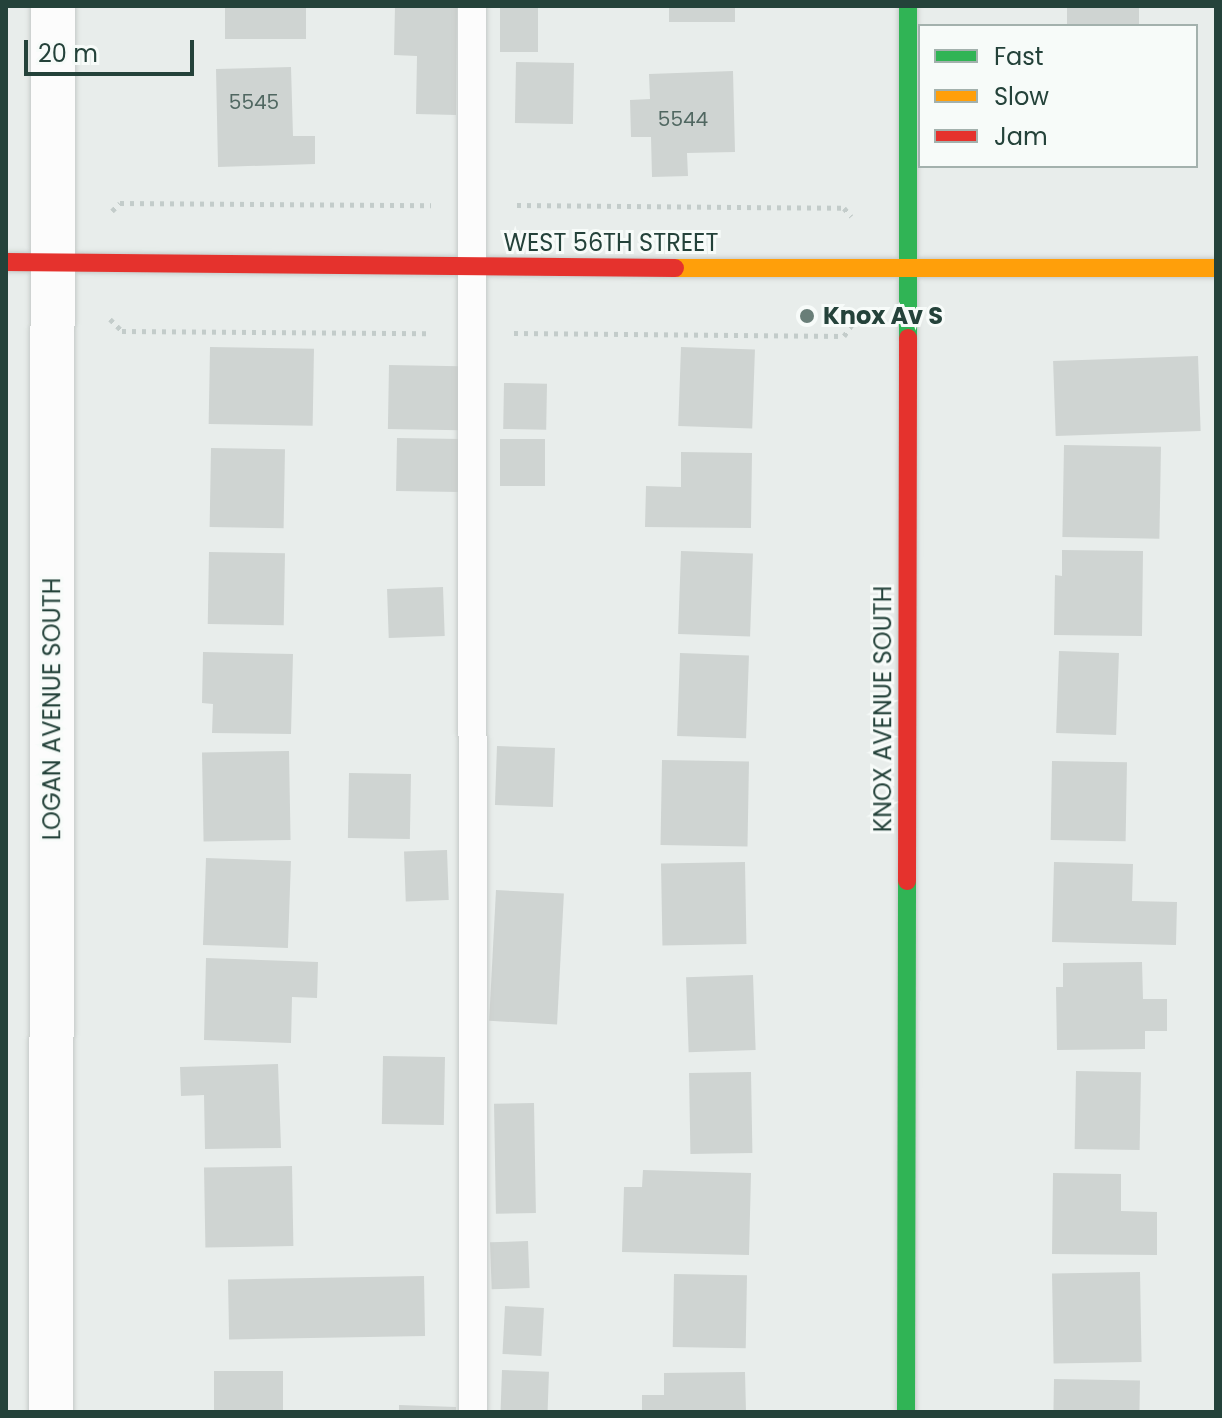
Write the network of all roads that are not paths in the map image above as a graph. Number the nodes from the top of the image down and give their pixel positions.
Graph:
1 (53, 6) edge
2 (472, 6) edge
3 (908, 6) edge
4 (6, 262) edge
5 (52, 262) junction
6 (908, 266) junction
7 (473, 268) junction
8 (1216, 268) edge
9 (51, 1412) edge
10 (473, 1412) edge
11 (906, 1412) edge

1 - 5 street, LOGAN AVENUE SOUTH
2 - 7 lane
3 - 6 street, KNOX AVENUE SOUTH
4 - 5 street, WEST 56TH STREET
5 - 7 street, WEST 56TH STREET
5 - 9 street, LOGAN AVENUE SOUTH
6 - 7 street, WEST 56TH STREET
6 - 8 street, WEST 56TH STREET
6 - 11 street, KNOX AVENUE SOUTH
7 - 10 lane

